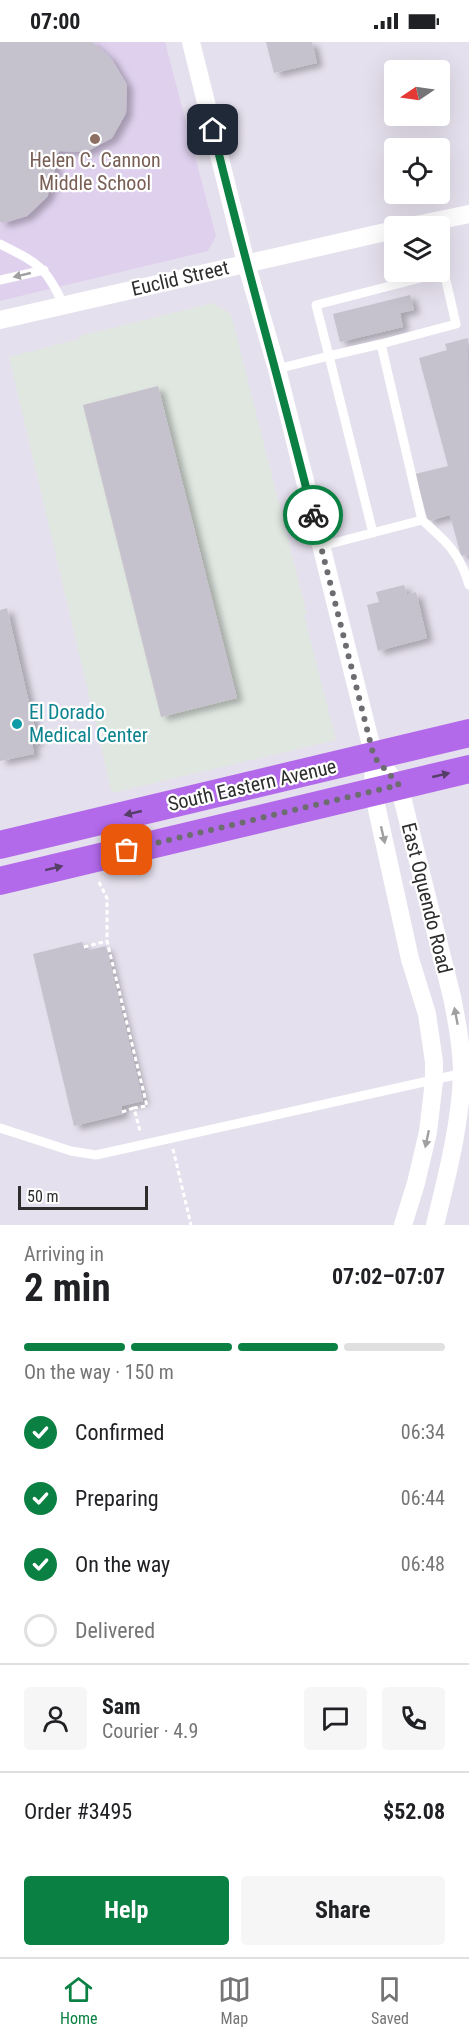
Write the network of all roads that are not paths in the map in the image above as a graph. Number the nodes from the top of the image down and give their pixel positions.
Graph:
1 (190, 42) edge
2 (469, 214) edge
3 (450, 218) edge
4 (384, 232) edge
5 (0, 244) edge
6 (246, 263) junction
7 (44, 270) junction
8 (0, 280) edge
9 (63, 304) junction
10 (0, 320) edge
11 (381, 344) junction
12 (329, 356) junction
13 (277, 369) junction
14 (422, 520) junction
15 (373, 533) junction
16 (321, 546) junction
17 (469, 585) edge
18 (469, 734) edge
19 (374, 757) junction
20 (469, 769) edge
21 (386, 788) junction
22 (0, 845) edge
23 (0, 881) edge
24 (465, 1073) edge
25 (434, 1081) junction
26 (0, 1128) edge
27 (403, 1225) edge
28 (435, 1225) edge

1 - 6 street, East Oquendo Road
2 - 3 street
4 - 6 street, Euclid Street
5 - 7 lane
6 - 9 street, Euclid Street
6 - 13 street, East Oquendo Road
7 -> 8 lane
7 - 9 lane
9 - 10 street, Euclid Street
11 - 12 lane
11 - 12 lane
11 - 14 lane
12 - 13 lane
12 - 15 lane
13 - 16 street, East Oquendo Road
14 - 15 lane
14 - 17 lane
15 - 16 lane
16 - 19 street, East Oquendo Road
18 - 19 main road, South Eastern Avenue
19 - 21 street, East Oquendo Road
19 - 21 street, East Oquendo Road
19 -> 22 main road, South Eastern Avenue
21 -> 20 main road, South Eastern Avenue
23 -> 21 main road, South Eastern Avenue
24 -> 21 street, East Oquendo Road
21 -> 25 street, East Oquendo Road
24 - 25 lane
24 - 28 street, East Oquendo Road
25 - 26 lane
25 -> 27 street, East Oquendo Road

